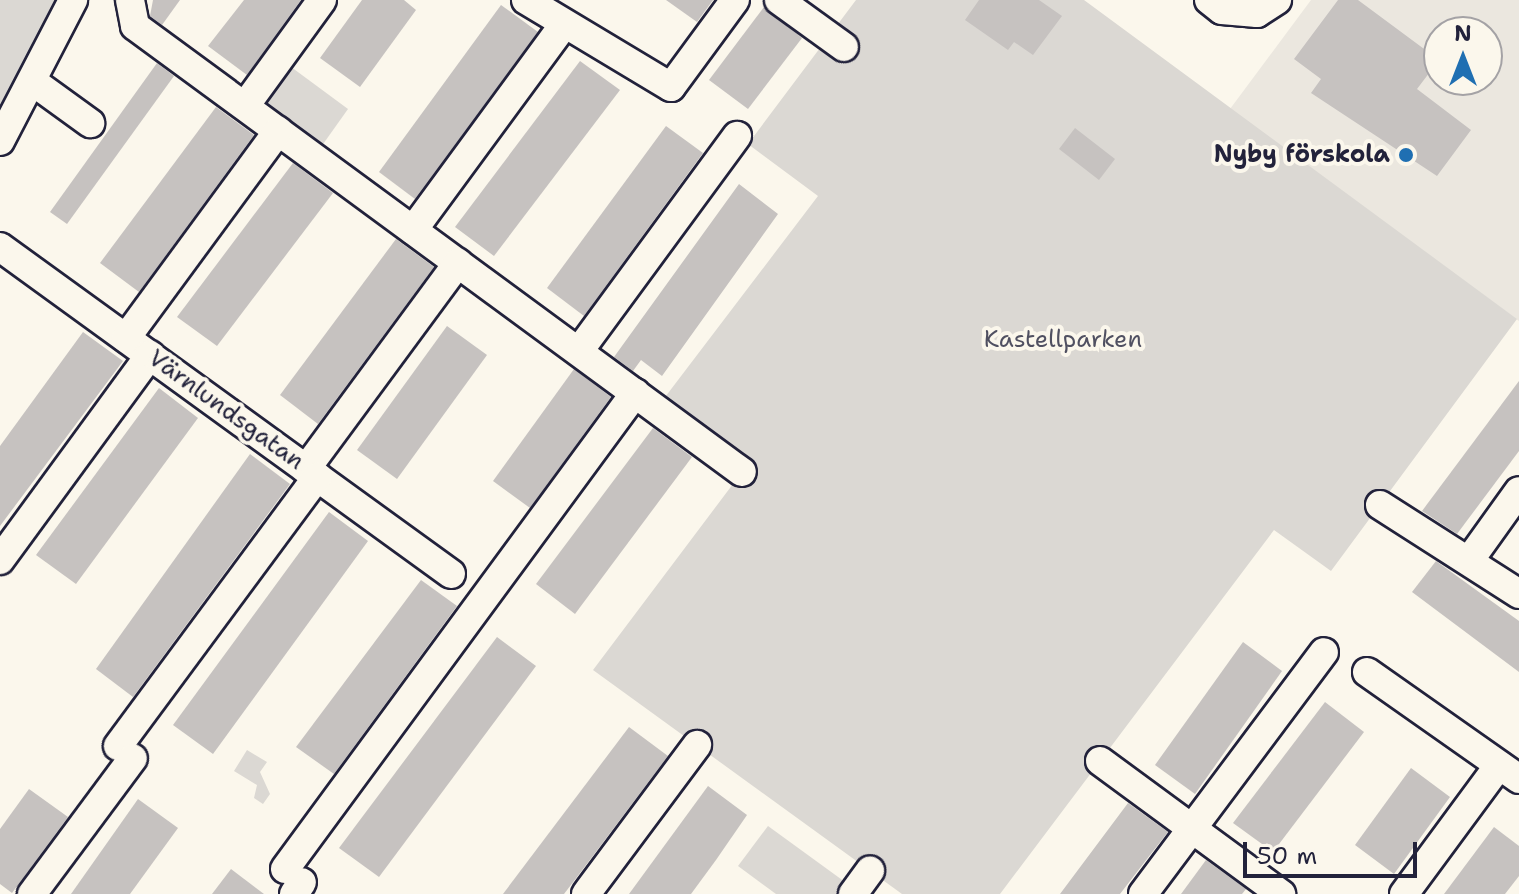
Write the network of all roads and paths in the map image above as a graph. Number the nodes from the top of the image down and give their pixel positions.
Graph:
1 (73, 0) edge
2 (130, 0) edge
3 (322, 0) edge
4 (526, 0) edge
5 (735, 0) edge
6 (779, 0) edge
7 (1209, 0) edge
8 (1277, 0) edge
9 (562, 27) junction
10 (844, 47) dead end
11 (32, 81) junction
12 (245, 106) junction
13 (90, 123) dead end
14 (278, 131) junction
15 (737, 136) dead end
16 (0, 141) edge
17 (413, 230) junction
18 (0, 247) edge
19 (458, 263) junction
20 (126, 338) junction
21 (579, 351) junction
22 (150, 355) junction
23 (635, 393) junction
24 (742, 472) dead end
25 (312, 473) junction
26 (1519, 491) edge
27 (1380, 505) dead end
28 (1471, 558) junction
29 (0, 560) edge
30 (451, 574) dead end
31 (1519, 594) edge
32 (1324, 652) dead end
33 (1367, 672) dead end
34 (697, 745) dead end
35 (1100, 761) dead end
36 (1509, 772) edge
37 (1192, 828) junction
38 (870, 871) dead end
39 (294, 882) edge
40 (32, 894) edge
41 (586, 894) edge
42 (853, 894) edge
43 (1143, 894) edge
44 (1281, 894) edge
45 (1404, 894) edge

1 - 11 street
2 - 12 street
3 - 12 street
4 - 9 street
5 - 9 street
6 - 10 street
7 - 8 street
9 - 17 street
11 - 13 street
11 - 16 street
12 - 14 street
14 - 17 street
14 - 20 street
15 - 21 street
17 - 19 street
18 - 20 street, Värnlundsgatan
19 - 21 street
19 - 25 street
20 - 22 street, Värnlundsgatan
21 - 23 street
22 - 25 street, Värnlundsgatan
22 - 29 street
23 - 24 street
23 - 39 street
25 - 30 street, Värnlundsgatan
25 - 40 street
26 - 28 street
27 - 28 street
28 - 31 street
32 - 37 street
33 - 36 street
34 - 41 street
35 - 37 street
36 - 45 street
37 - 43 street
37 - 44 street
38 - 42 street

